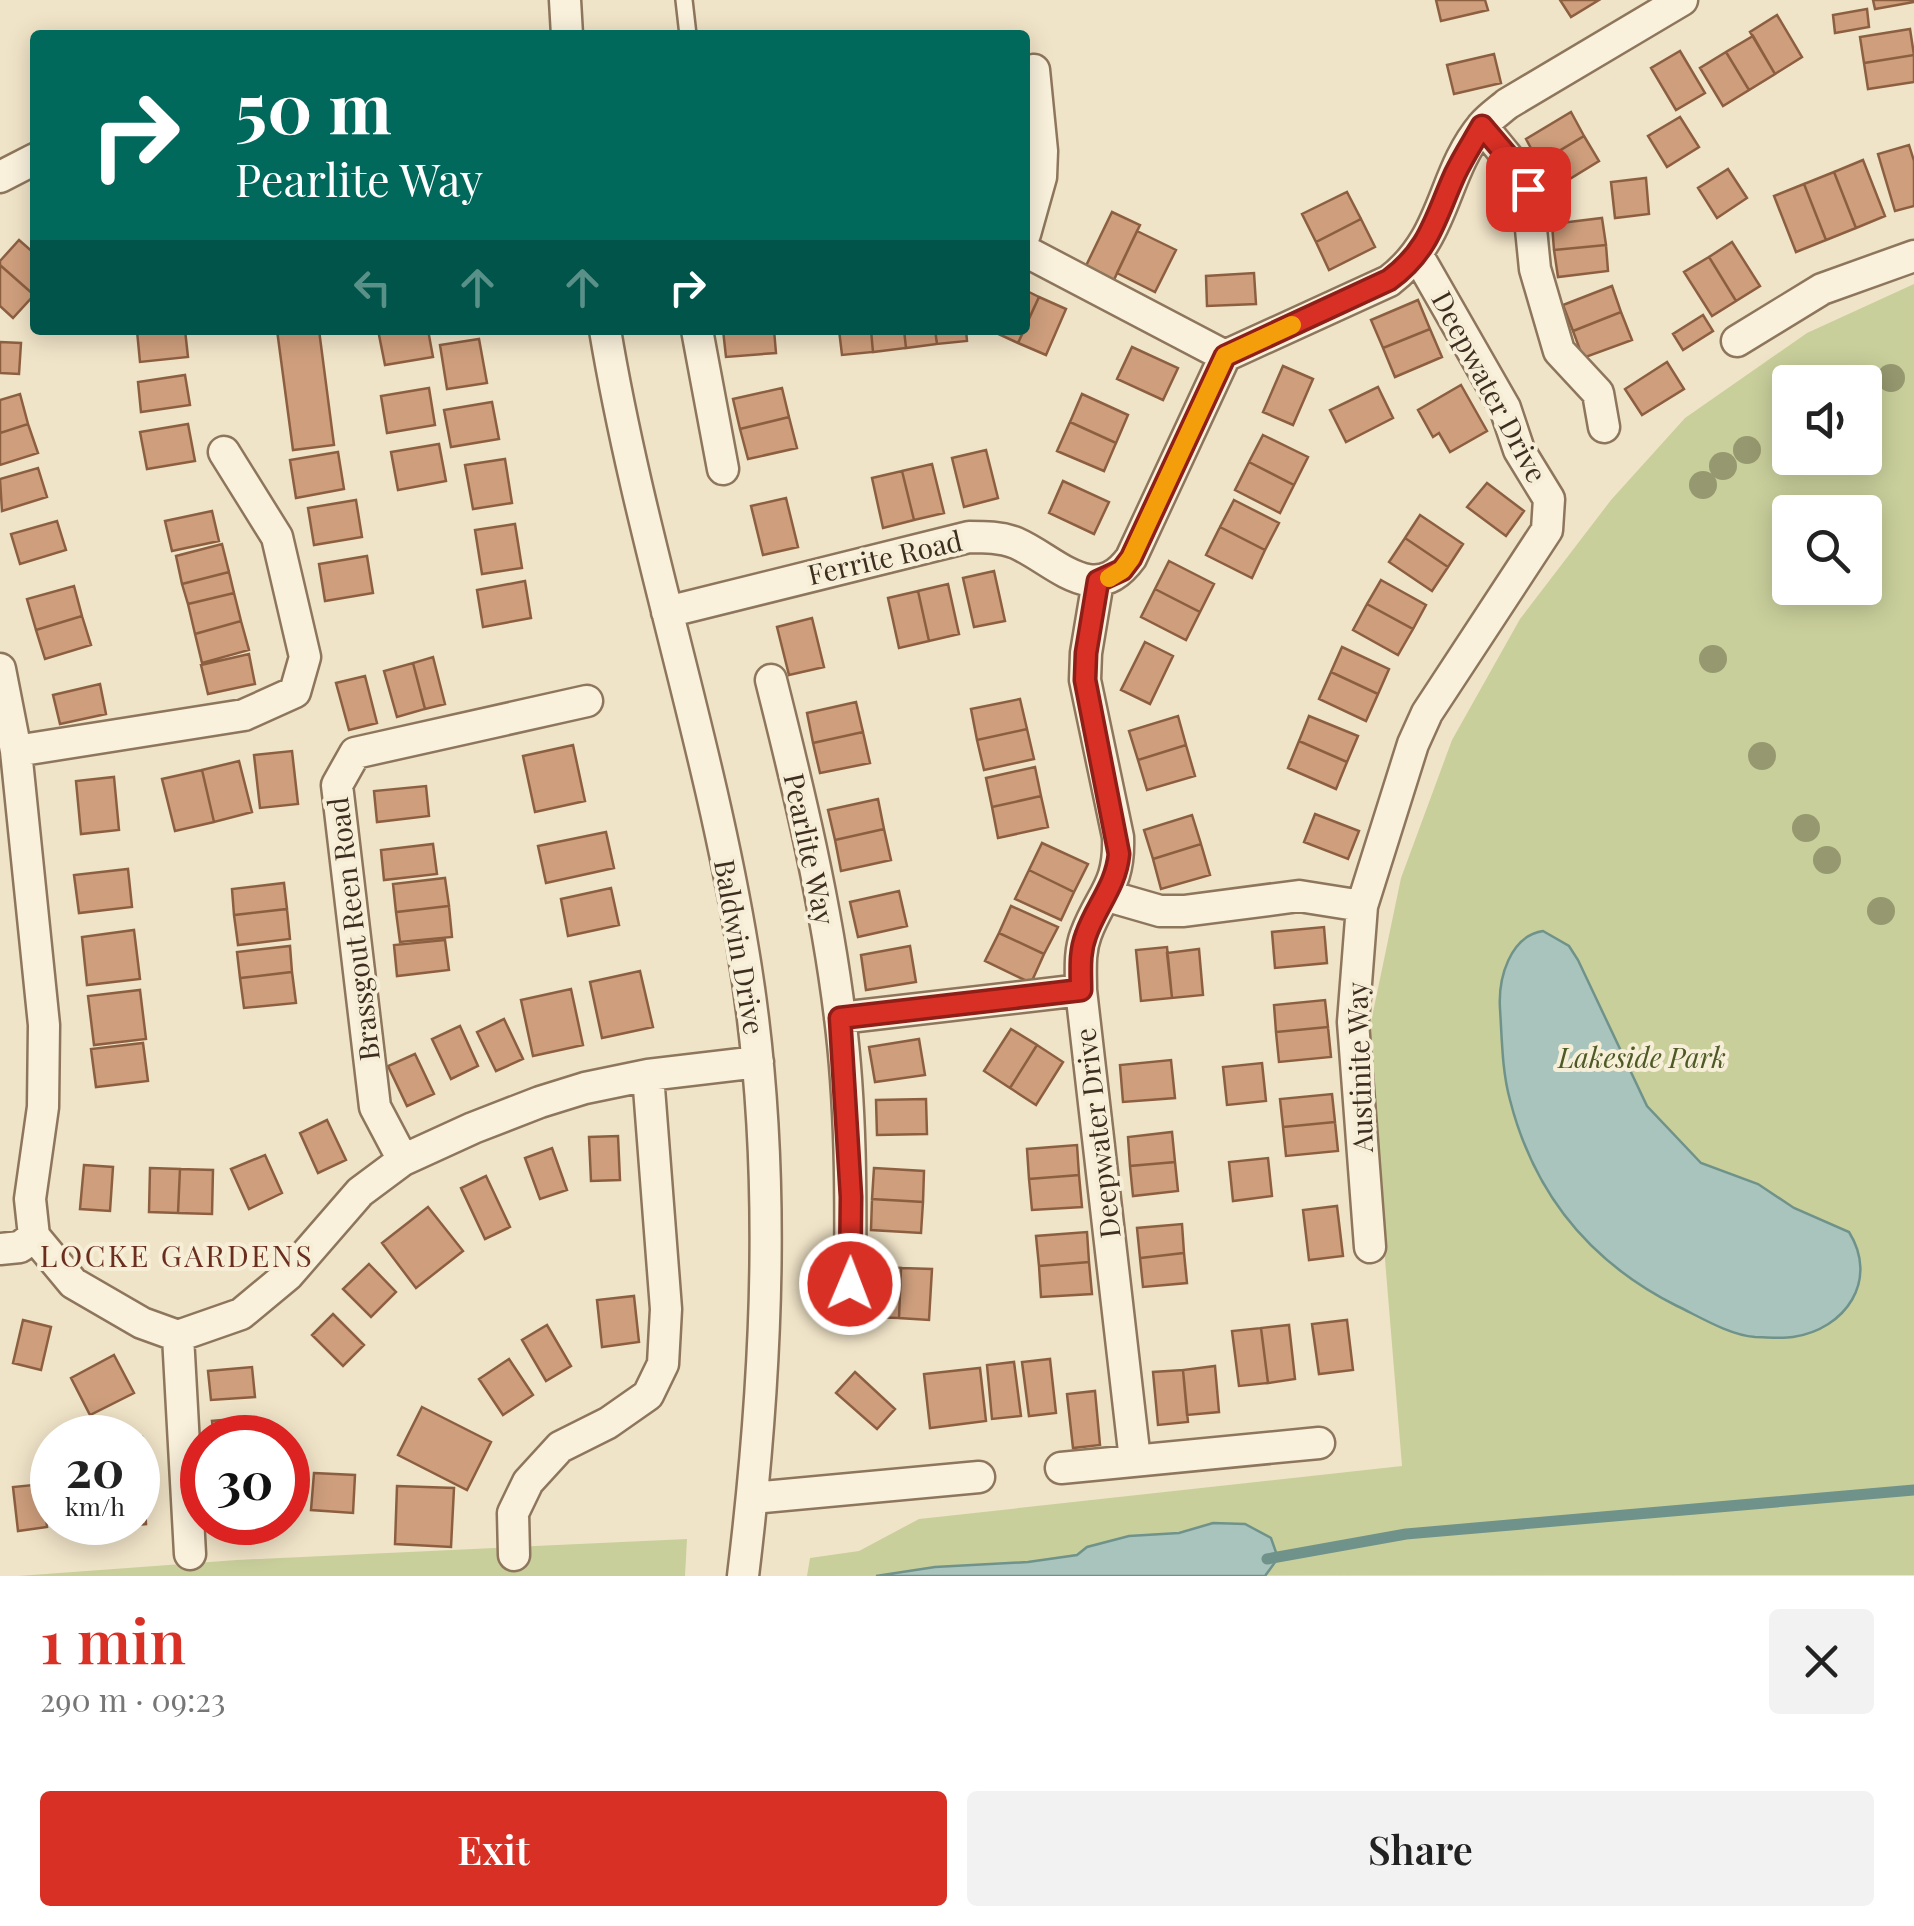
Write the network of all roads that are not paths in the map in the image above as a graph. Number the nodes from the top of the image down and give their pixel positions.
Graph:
1 (565, 0) edge
2 (684, 0) edge
3 (1682, 0) edge
4 (568, 30) edge
5 (687, 30) edge
6 (1034, 70) dead end
7 (1482, 126) junction
8 (30, 161) edge
9 (0, 176) edge
10 (1030, 216) edge
11 (1030, 254) edge
12 (1418, 256) junction
13 (1914, 256) edge
14 (606, 335) edge
15 (698, 335) edge
16 (1737, 342) dead end
17 (1225, 356) junction
18 (1604, 428) dead end
19 (224, 452) dead end
20 (723, 469) dead end
21 (1098, 581) junction
22 (666, 612) junction
23 (0, 669) edge
24 (771, 680) dead end
25 (587, 701) dead end
26 (16, 751) junction
27 (1108, 896) junction
28 (1362, 906) junction
29 (1081, 990) junction
30 (840, 1018) junction
31 (758, 1062) junction
32 (648, 1075) junction
33 (403, 1160) junction
34 (34, 1236) junction
35 (1370, 1248) dead end
36 (0, 1249) edge
37 (850, 1284) dead end
38 (178, 1336) junction
39 (1319, 1443) dead end
40 (1135, 1460) junction
41 (1061, 1468) dead end
42 (979, 1477) dead end
43 (752, 1498) junction
44 (190, 1554) dead end
45 (514, 1555) dead end
46 (742, 1576) edge

1 - 4 street
2 - 5 lane
3 - 7 street, Deepwater Drive
6 - 10 street
7 - 12 street, Deepwater Drive
7 - 18 street
8 - 9 street
11 - 17 street
12 - 17 street, Deepwater Drive
12 - 28 street, Deepwater Drive
13 - 16 street
14 - 22 street, Baldwin Drive
15 - 20 street
17 - 21 street
19 - 26 street
21 - 22 street, Ferrite Road
21 - 27 street, Deepwater Drive
22 - 31 street, Baldwin Drive
23 - 26 street
24 - 30 street, Pearlite Way
25 - 33 street, Brassgout Reen Road
26 - 34 street
27 - 28 street
27 - 29 street, Deepwater Drive
28 - 35 street, Austinite Way
29 - 30 street
29 - 40 street, Deepwater Drive
30 - 37 street, Pearlite Way
31 - 32 street
31 - 43 street, Baldwin Drive
32 - 33 street
32 - 45 street
33 - 38 street
34 - 36 street
34 - 38 street
38 - 44 street
39 - 40 street
40 - 41 street
42 - 43 street
43 - 46 street, Baldwin Drive

